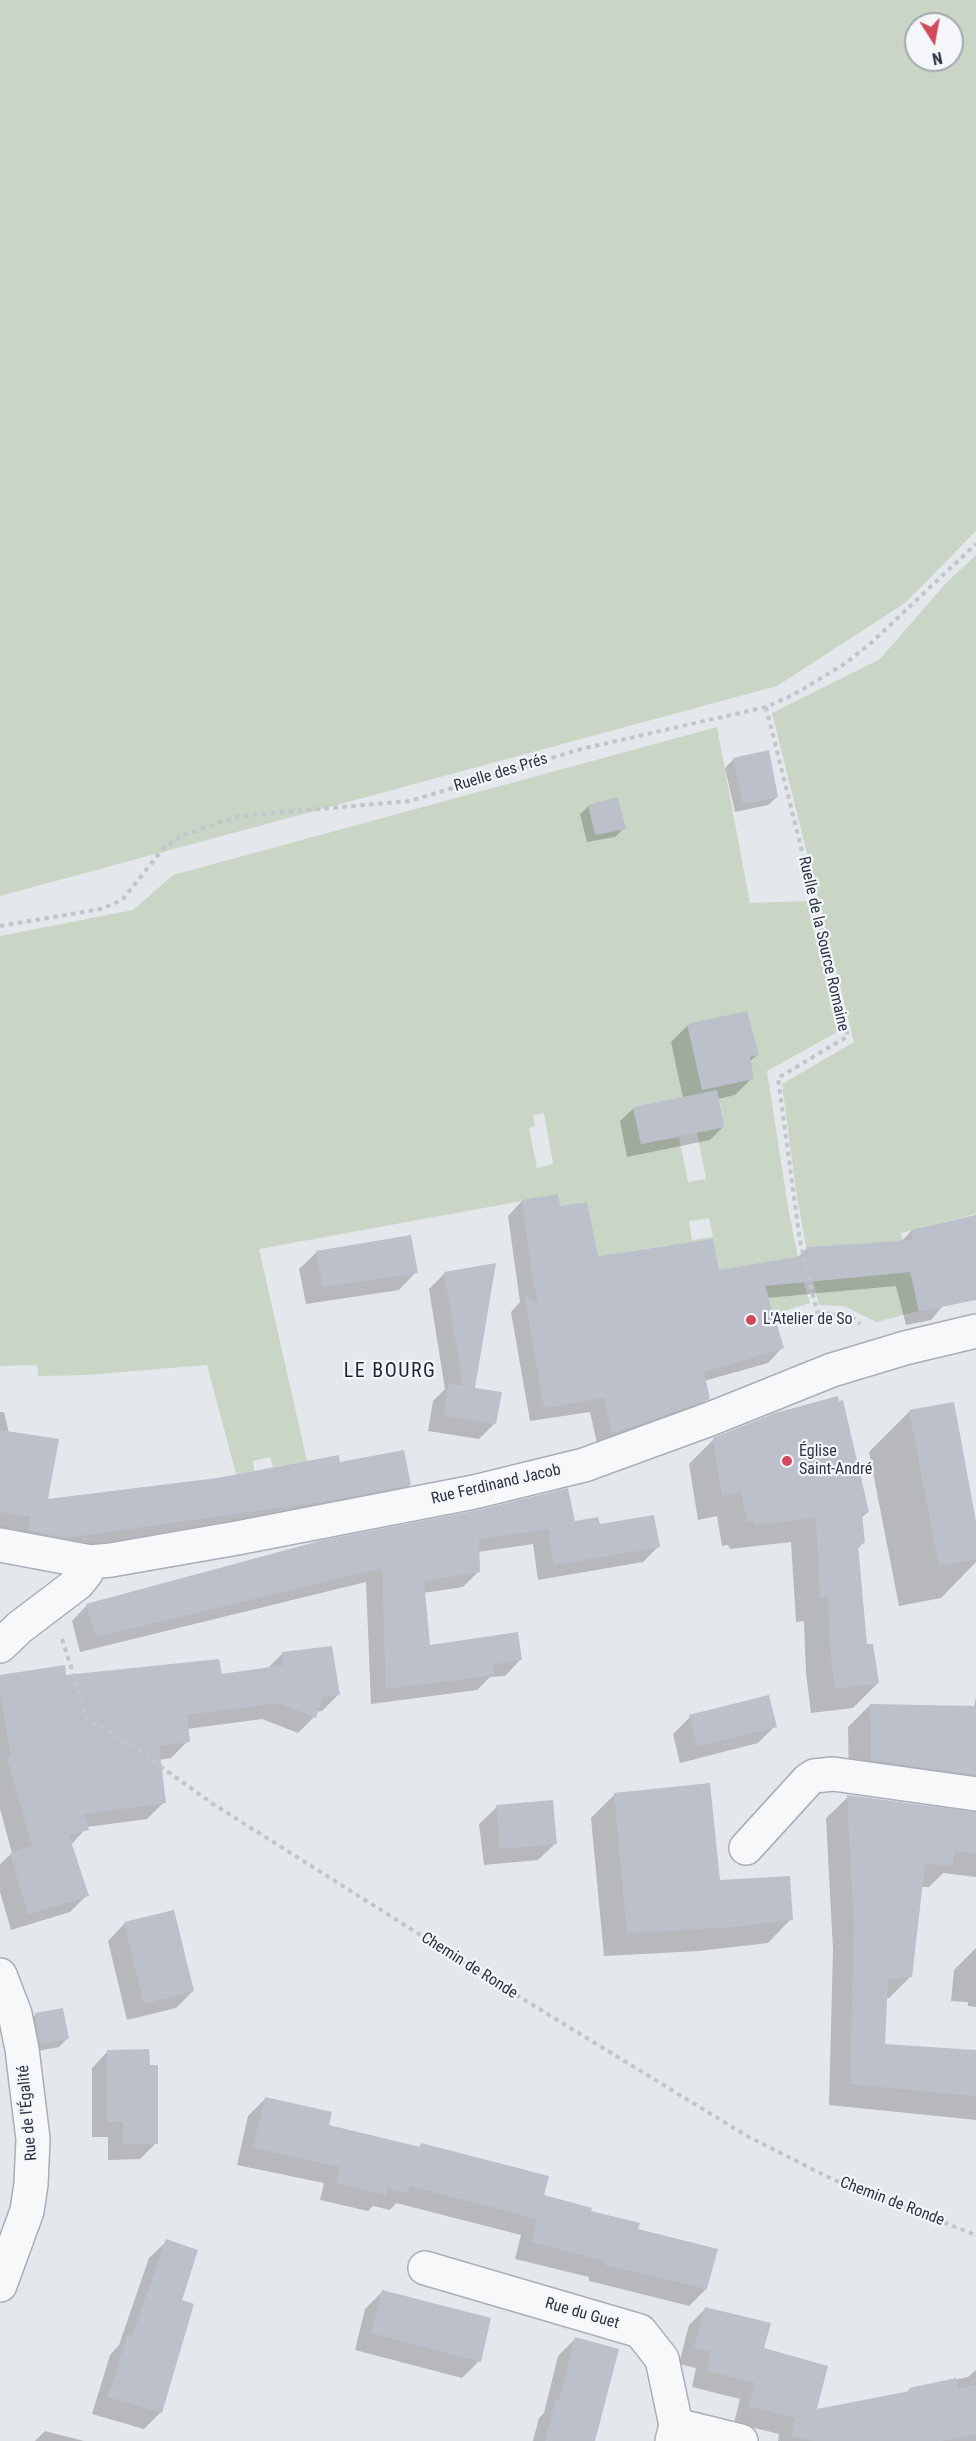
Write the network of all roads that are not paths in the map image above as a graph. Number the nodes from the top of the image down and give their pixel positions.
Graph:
1 (976, 1331) edge
2 (0, 1545) edge
3 (92, 1562) junction
4 (0, 1646) edge
5 (976, 1794) edge
6 (746, 1848) dead end
7 (0, 1975) edge
8 (425, 2268) dead end
9 (0, 2285) edge
10 (674, 2433) edge
11 (741, 2441) edge

1 - 3 street, Rue Ferdinand Jacob
2 - 3 street, Rue Ferdinand Jacob
3 - 4 street
5 - 6 street
7 - 9 street, Rue de l'Égalité
8 - 10 street, Rue du Guet
10 - 11 street

